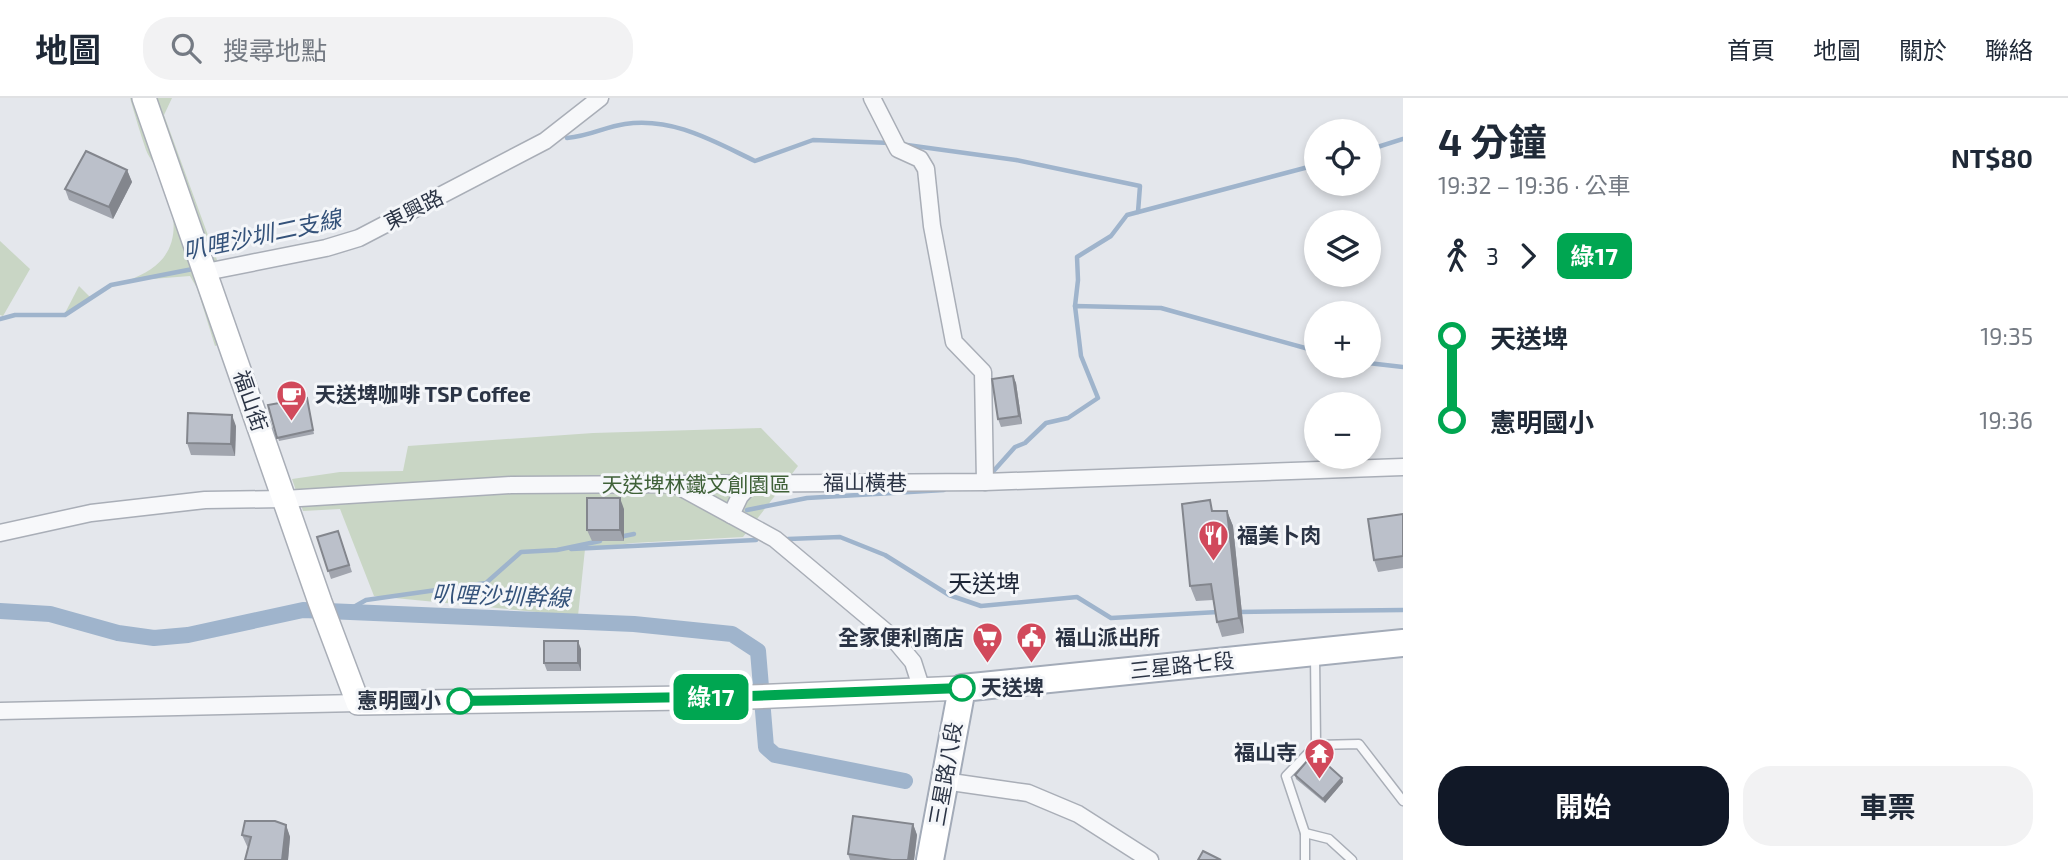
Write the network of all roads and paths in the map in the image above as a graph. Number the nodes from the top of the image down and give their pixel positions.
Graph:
1 (144, 98) edge
2 (600, 98) edge
3 (872, 98) edge
4 (206, 272) junction
5 (1403, 467) edge
6 (985, 482) junction
7 (676, 484) junction
8 (751, 484) junction
9 (284, 499) junction
10 (731, 515) junction
11 (0, 533) edge
12 (1403, 643) edge
13 (1315, 652) junction
14 (962, 688) junction
15 (922, 690) junction
16 (358, 703) junction
17 (0, 711) edge
18 (1316, 745) junction
19 (944, 781) junction
20 (1403, 802) edge
21 (1305, 833) junction
22 (930, 860) edge
23 (1150, 860) edge
24 (1305, 860) edge
25 (1352, 860) edge

1 - 4 street, 福山街
2 - 4 street, 東興路
3 - 6 street
4 - 9 street, 福山街
5 - 6 street, 福山橫巷
6 - 8 street, 福山橫巷
7 - 8 street, 福山橫巷
7 - 9 street, 福山橫巷
7 - 10 street
8 - 10 street
9 - 11 street
9 - 16 street, 福山街
10 - 15 street
12 - 13 main road, 三星路七段
13 - 14 main road, 三星路七段
13 - 18 lane
14 - 15 street
14 - 19 main road, 三星路八段
15 - 16 street
16 - 17 street
18 - 20 lane
18 - 21 lane
19 - 22 main road, 三星路八段
19 - 23 street
21 - 24 lane
21 - 25 lane

